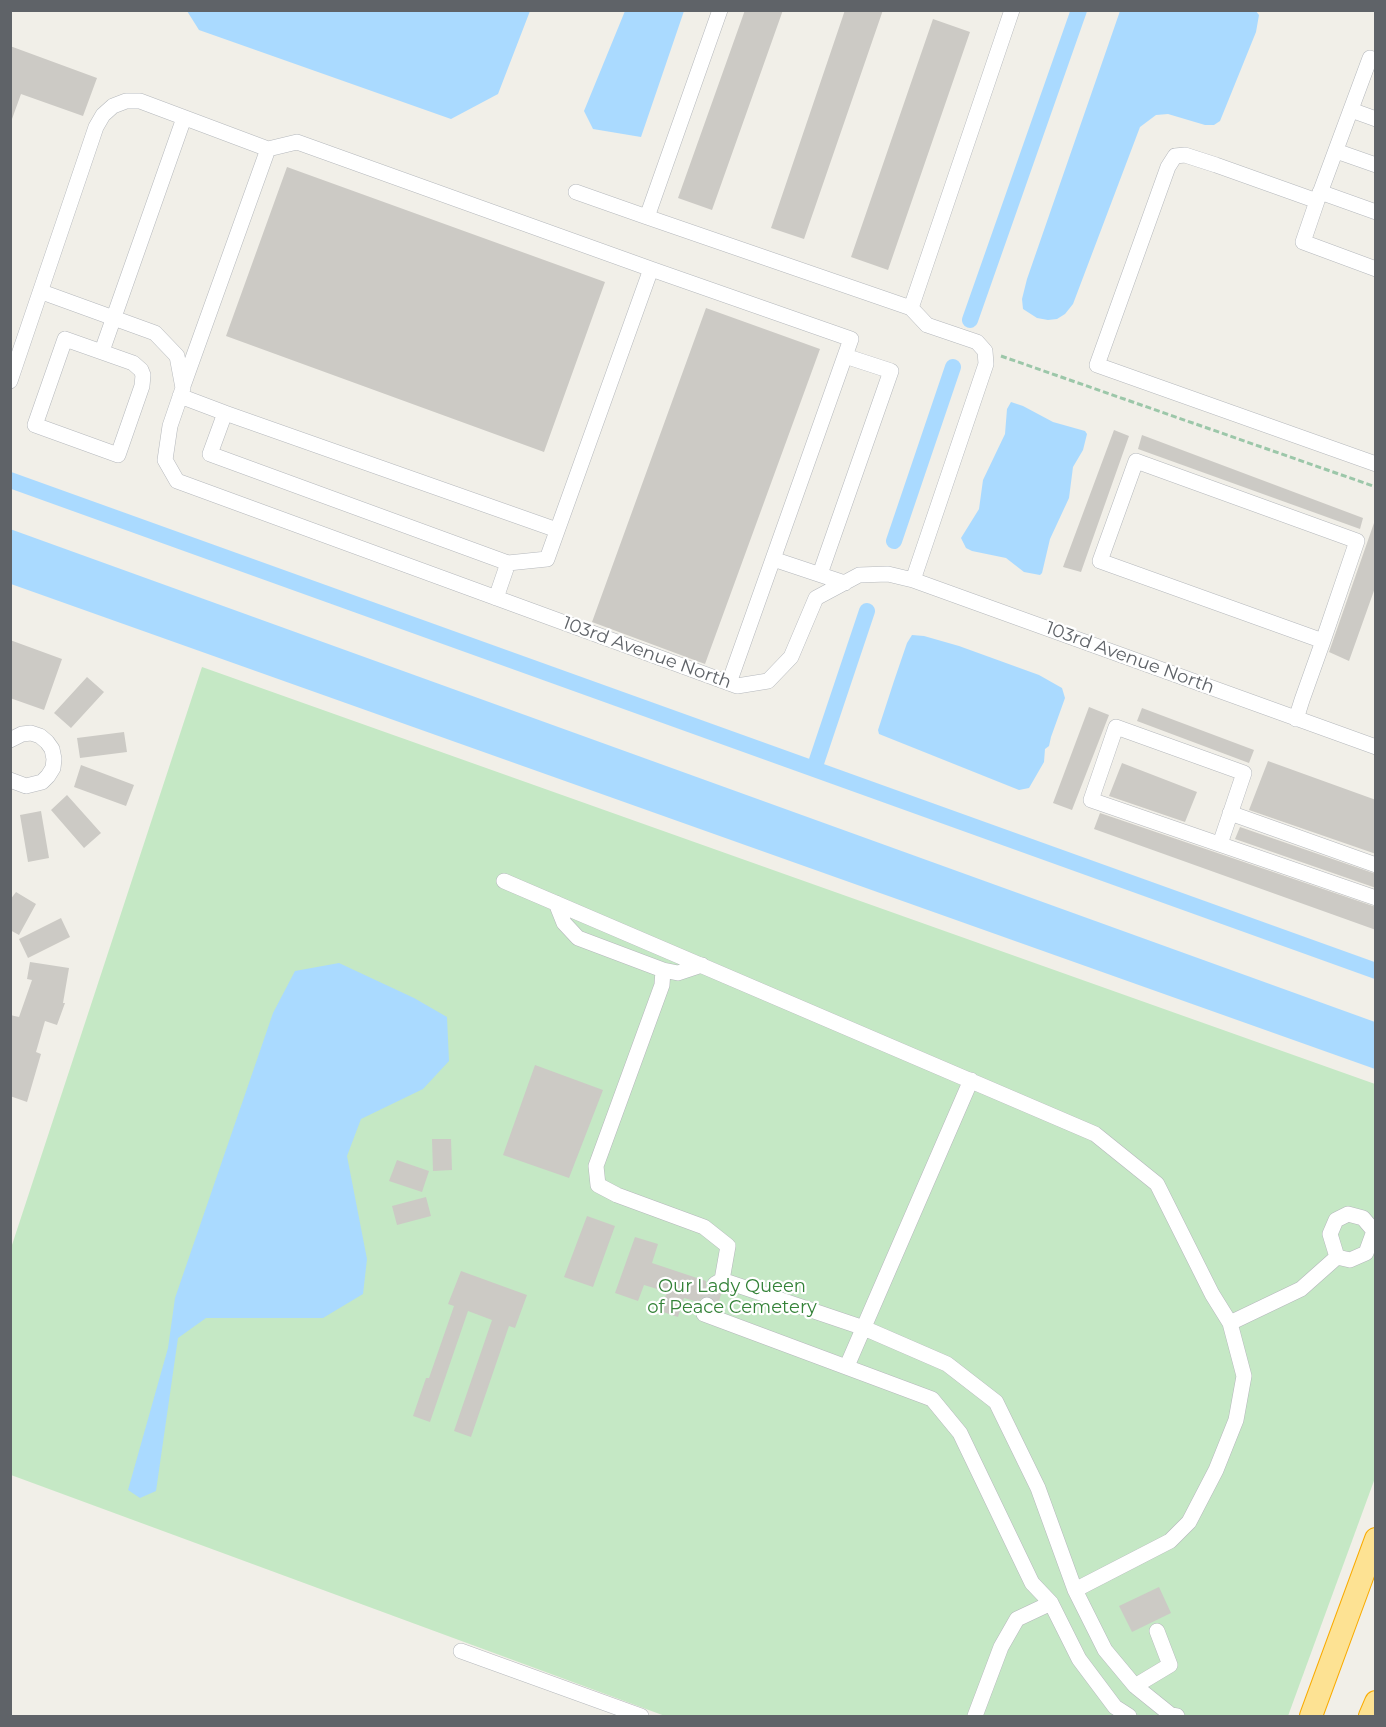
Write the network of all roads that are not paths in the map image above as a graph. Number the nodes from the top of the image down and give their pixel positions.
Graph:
1 (720, 10) edge
2 (1011, 10) edge
3 (1376, 60) edge
4 (1351, 110) junction
5 (184, 117) junction
6 (1376, 119) edge
7 (268, 149) junction
8 (1336, 151) junction
9 (1376, 165) edge
10 (576, 192) dead end
11 (1319, 197) junction
12 (1376, 212) edge
13 (648, 217) junction
14 (651, 269) junction
15 (1376, 269) edge
16 (42, 292) junction
17 (910, 308) junction
18 (113, 316) junction
19 (102, 351) junction
20 (845, 356) junction
21 (10, 381) edge
22 (181, 392) junction
23 (225, 413) junction
24 (1376, 464) edge
25 (557, 530) junction
26 (773, 559) junction
27 (508, 563) junction
28 (820, 574) junction
29 (913, 580) junction
30 (845, 583) junction
31 (496, 598) junction
32 (1323, 641) junction
33 (729, 683) junction
34 (1296, 718) junction
35 (11, 738) edge
36 (1376, 747) edge
37 (10, 780) edge
38 (1230, 813) junction
39 (1220, 844) junction
40 (1376, 865) edge
41 (504, 881) dead end
42 (1376, 897) edge
43 (556, 903) junction
44 (702, 965) junction
45 (663, 970) junction
46 (970, 1080) junction
47 (1337, 1257) dead end
48 (707, 1305) dead end
49 (1230, 1323) junction
50 (864, 1328) junction
51 (847, 1366) junction
52 (1376, 1539) edge
53 (1075, 1590) junction
54 (1051, 1603) junction
55 (1157, 1631) dead end
56 (461, 1652) dead end
57 (1135, 1686) junction
58 (1376, 1702) edge
59 (1110, 1711) edge
60 (641, 1716) edge
61 (975, 1716) edge
62 (1129, 1716) edge
63 (1177, 1716) edge
64 (1311, 1716) edge
65 (1370, 1716) edge

1 - 13 street
2 - 17 street
3 - 4 street
4 - 6 street
4 - 8 street
5 - 7 street
5 - 16 street
5 - 18 street
7 - 14 street
7 - 22 street
8 - 9 street
8 - 11 street
10 - 13 street
11 - 12 street
11 - 15 street
11 - 24 street
13 - 17 street
14 - 20 street
14 - 25 street
16 - 18 street, 103rd Avenue North
16 - 21 street
17 - 29 street
18 - 19 street
18 - 22 street, 103rd Avenue North
19 - 19 street
20 - 26 street
20 - 28 street
22 - 23 street
22 - 31 street, 103rd Avenue North
23 - 25 street
23 - 27 street
25 - 27 street
26 - 28 street
26 - 33 street
27 - 31 street
28 - 30 street
29 - 30 street, 103rd Avenue North
29 - 34 street, 103rd Avenue North
30 - 33 street, 103rd Avenue North
31 - 33 street, 103rd Avenue North
32 - 32 street
32 - 34 street
34 - 36 street, 103rd Avenue North
35 - 37 street
38 - 39 street
38 - 39 street
38 - 40 street
39 - 42 street
41 - 43 street
43 - 44 street
43 - 45 street
44 - 45 street
44 - 46 street
45 - 50 street
46 - 49 street
46 - 50 street
47 - 49 street
48 - 51 street
49 - 53 street
50 - 51 street
50 - 53 street
51 - 54 street
52 - 64 highway
53 - 57 street
54 - 59 street
54 - 61 street
55 - 57 street
56 - 60 street
57 - 63 street
58 - 65 highway
59 - 62 street

